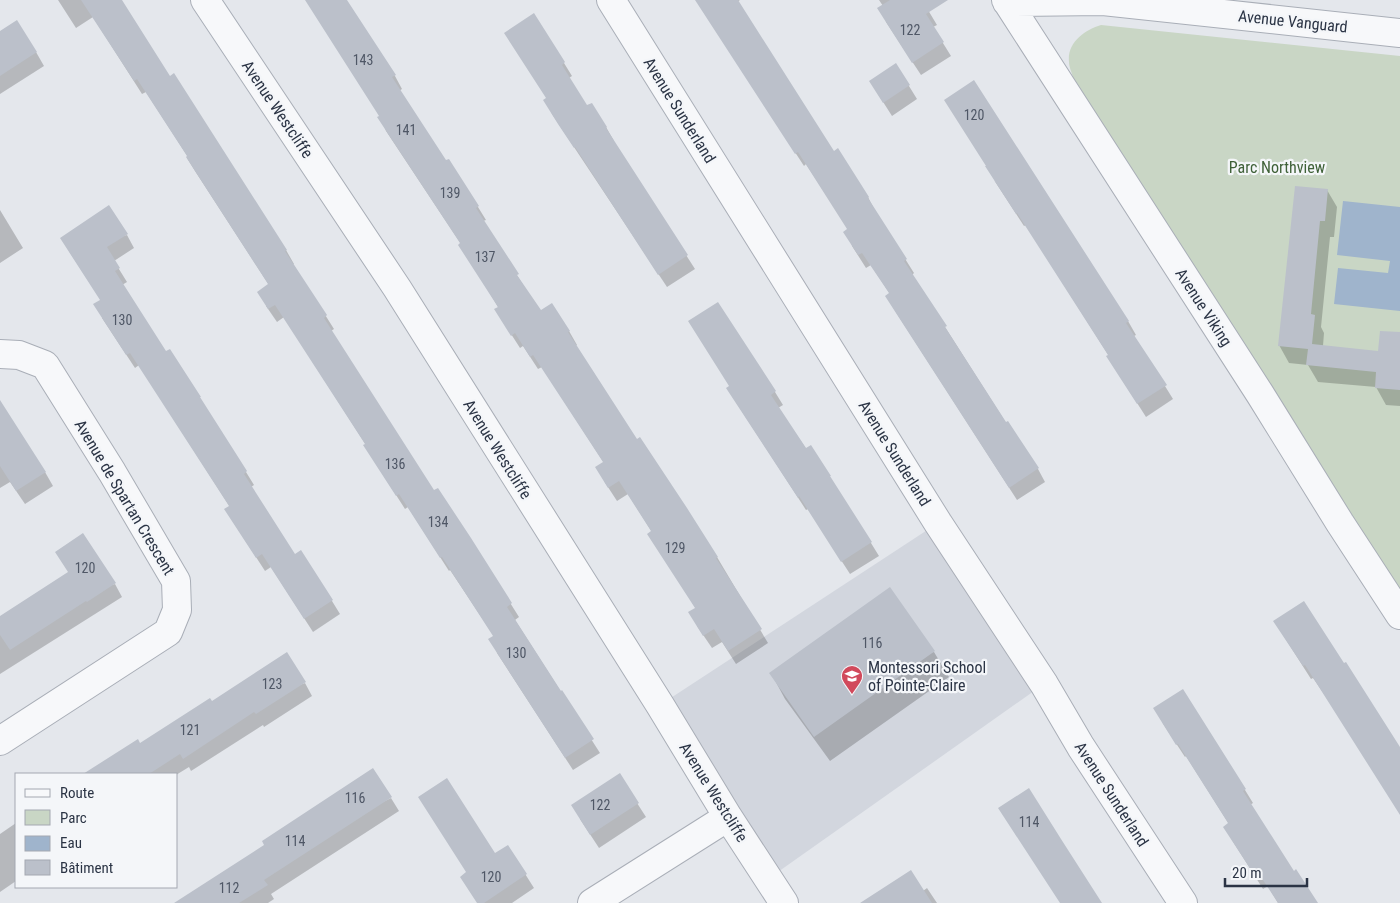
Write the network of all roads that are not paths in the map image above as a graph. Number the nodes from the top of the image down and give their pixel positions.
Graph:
1 (205, 0) edge
2 (611, 0) edge
3 (1007, 1) edge
4 (1400, 32) edge
5 (0, 354) edge
6 (1400, 614) edge
7 (0, 741) edge
8 (728, 817) junction
9 (592, 903) edge
10 (784, 903) edge
11 (1183, 903) edge

1 - 8 street, Avenue Westcliffe
2 - 11 street, Avenue Sunderland
3 - 4 street, Avenue Vanguard
3 - 6 street, Avenue Viking
5 - 7 street, Avenue de Spartan Crescent
8 - 9 street
8 - 10 street, Avenue Westcliffe

